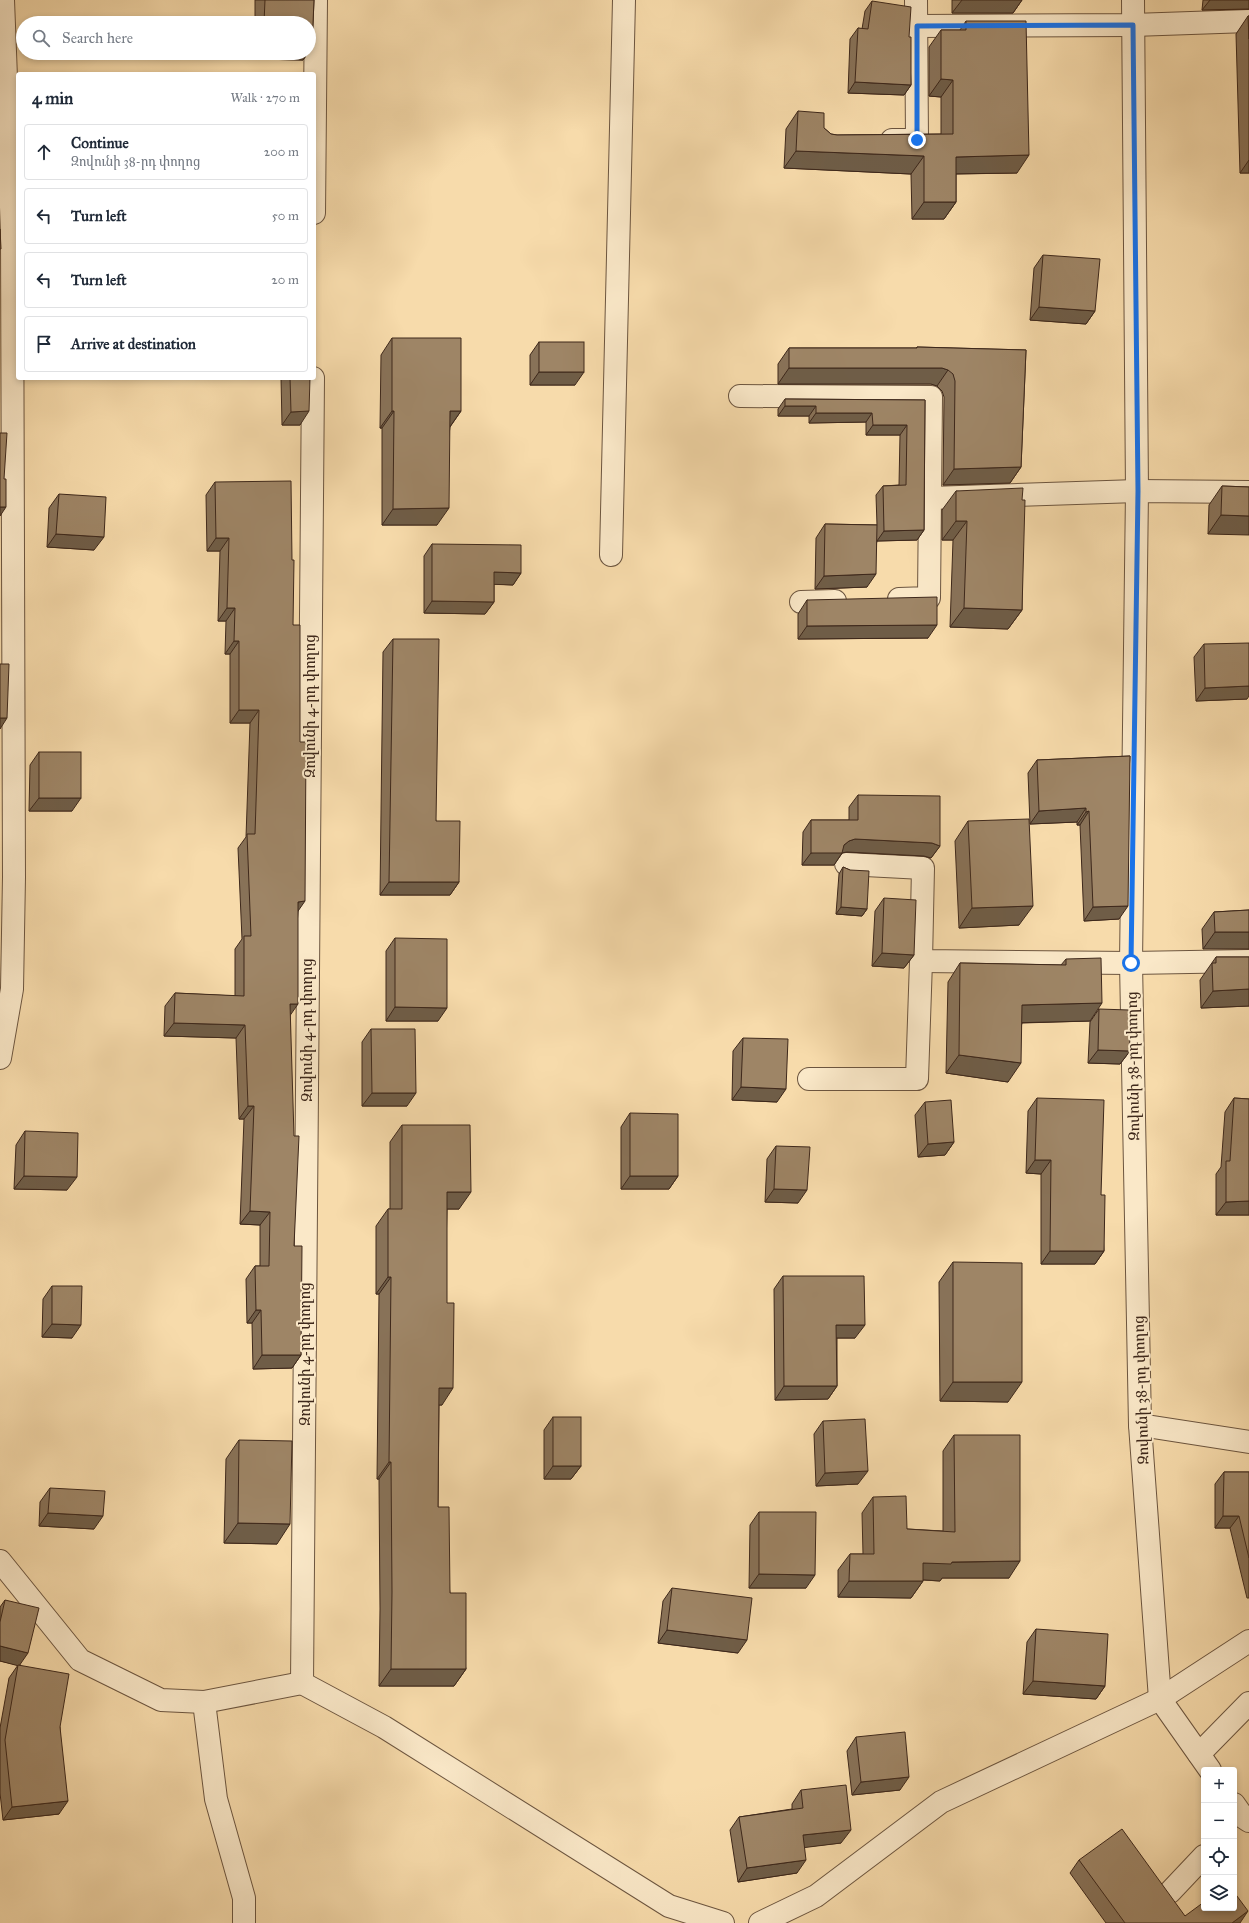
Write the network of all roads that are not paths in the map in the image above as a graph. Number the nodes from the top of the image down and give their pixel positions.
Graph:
1 (3, 0) edge
2 (316, 0) edge
3 (624, 0) edge
4 (916, 0) edge
5 (1133, 0) edge
6 (316, 16) edge
7 (1249, 21) edge
8 (1133, 25) junction
9 (917, 26) junction
10 (315, 60) edge
11 (315, 72) edge
12 (871, 140) edge
13 (313, 380) edge
14 (740, 396) dead end
15 (1138, 491) junction
16 (1249, 492) edge
17 (931, 498) junction
18 (611, 555) dead end
19 (854, 600) edge
20 (876, 600) edge
21 (801, 602) dead end
22 (846, 864) dead end
23 (1249, 960) edge
24 (921, 961) junction
25 (1131, 963) junction
26 (0, 1058) edge
27 (809, 1079) dead end
28 (1140, 1425) junction
29 (1249, 1442) edge
30 (0, 1561) edge
31 (1249, 1641) edge
32 (302, 1683) junction
33 (1160, 1699) junction
34 (204, 1702) junction
35 (1249, 1703) edge
36 (1205, 1762) edge
37 (1201, 1859) edge
38 (1170, 1892) edge
39 (244, 1923) edge
40 (723, 1923) edge
41 (760, 1923) edge

1 - 26 street
2 - 6 street
3 - 18 street
4 - 9 street
5 - 8 street, Զովունի 38-րդ փողոց
7 - 8 street
8 - 9 street
8 - 15 street, Զովունի 38-րդ փողոց
9 - 12 street
10 - 11 street
13 - 32 street, Զովունի 4-րդ փողոց
14 - 17 street
15 - 16 street
15 - 17 street
15 - 25 street, Զովունի 38-րդ փողոց
17 - 20 street
19 - 21 street
22 - 24 street
23 - 25 street
24 - 25 street
24 - 27 street
25 - 28 street, Զովունի 38-րդ փողոց
28 - 29 street
28 - 33 street, Զովունի 38-րդ փողոց
30 - 34 street
31 - 33 street
32 - 34 street
32 - 40 street
33 - 36 street
33 - 41 street
34 - 39 street
35 - 36 street
37 - 38 street

